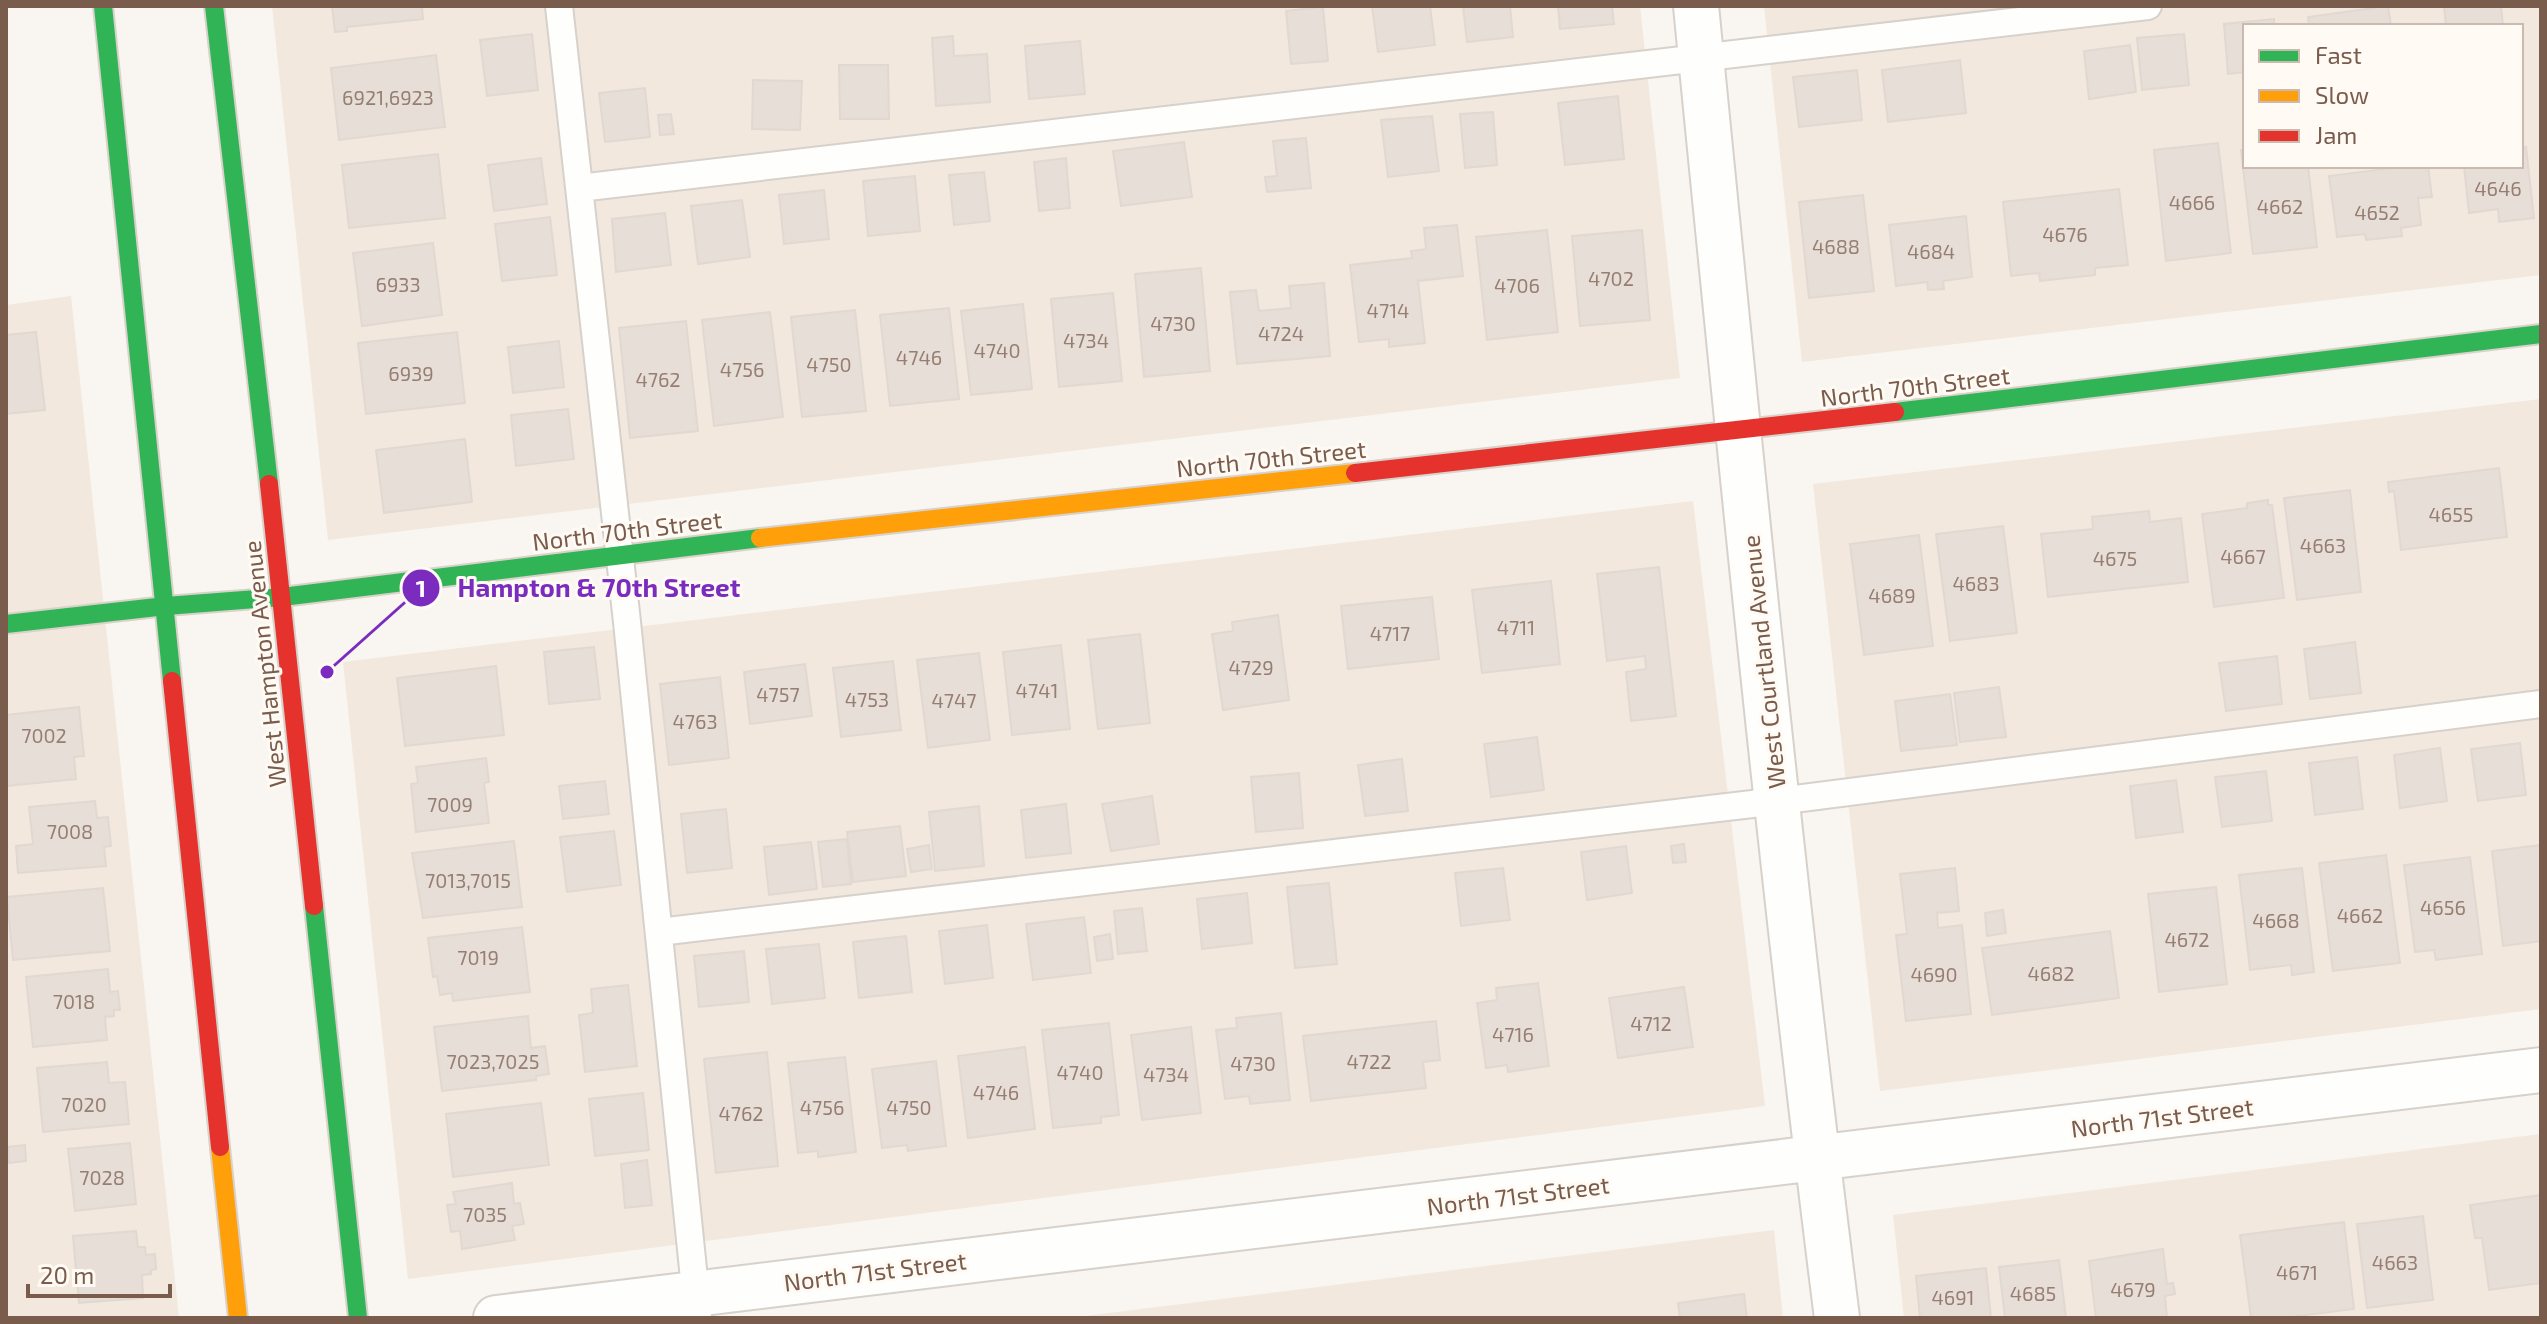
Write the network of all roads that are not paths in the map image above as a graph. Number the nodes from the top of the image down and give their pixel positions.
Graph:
1 (103, 6) edge
2 (214, 6) edge
3 (559, 6) edge
4 (1696, 6) edge
5 (2148, 6) edge
6 (1701, 56) junction
7 (579, 188) junction
8 (2541, 334) edge
9 (1738, 431) junction
10 (619, 554) junction
11 (282, 597) junction
12 (166, 606) junction
13 (6, 624) edge
14 (2541, 704) edge
15 (1778, 801) junction
16 (659, 932) junction
17 (2541, 1070) edge
18 (1817, 1160) junction
19 (697, 1305) edge
20 (238, 1318) edge
21 (358, 1318) edge
22 (496, 1318) edge
23 (1837, 1318) edge

1 - 12 main road
2 - 11 main road, West Hampton Avenue
3 - 7 lane
4 - 6 street, West Courtland Avenue
5 - 6 lane
6 - 7 lane
6 - 9 street, West Courtland Avenue
7 - 10 lane
8 - 9 main road, North 70th Street
9 - 10 main road, North 70th Street
9 - 15 street, West Courtland Avenue
10 - 11 main road, North 70th Street
10 - 16 lane
11 - 12 main road, North 70th Street
11 - 21 main road, West Hampton Avenue
12 - 13 main road, North 70th Street
12 - 20 main road
14 - 15 lane
15 - 16 lane
15 - 18 street, West Courtland Avenue
16 - 19 lane
17 - 18 street, North 71st Street
18 - 19 street, North 71st Street
18 - 23 street, West Courtland Avenue
19 - 22 street, North 71st Street

